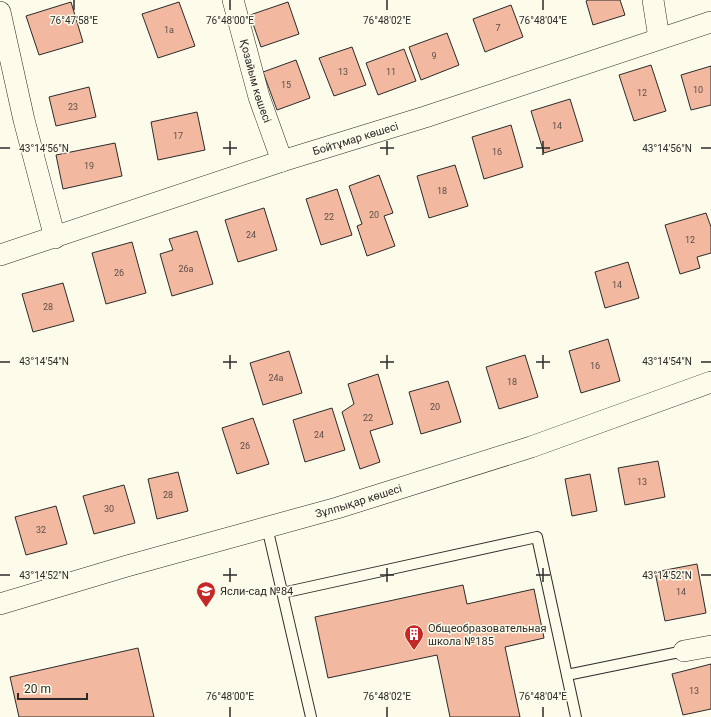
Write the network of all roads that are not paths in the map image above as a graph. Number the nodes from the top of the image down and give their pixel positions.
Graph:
1 (233, 0) edge
2 (653, 0) edge
3 (0, 12) edge
4 (711, 22) edge
5 (659, 38) junction
6 (282, 161) junction
7 (55, 238) junction
8 (0, 255) edge
9 (711, 382) edge
10 (267, 527) junction
11 (282, 593) junction
12 (0, 604) edge
13 (711, 646) edge
14 (684, 651) joint
15 (567, 675) junction
16 (311, 717) edge
17 (576, 717) edge

1 - 6 street, Қозайым көшесі
2 - 5 street
3 - 7 street
4 - 5 street, Бойтұмар көшесі
5 - 6 street, Бойтұмар көшесі
6 - 7 street, Бойтұмар көшесі
7 - 8 street, Бойтұмар көшесі
9 - 10 street, Зұлпықар көшесі
10 - 11 lane
10 - 12 street, Зұлпықар көшесі
11 - 15 lane
11 - 16 lane
13 - 14 street
14 - 15 lane
15 - 17 lane

